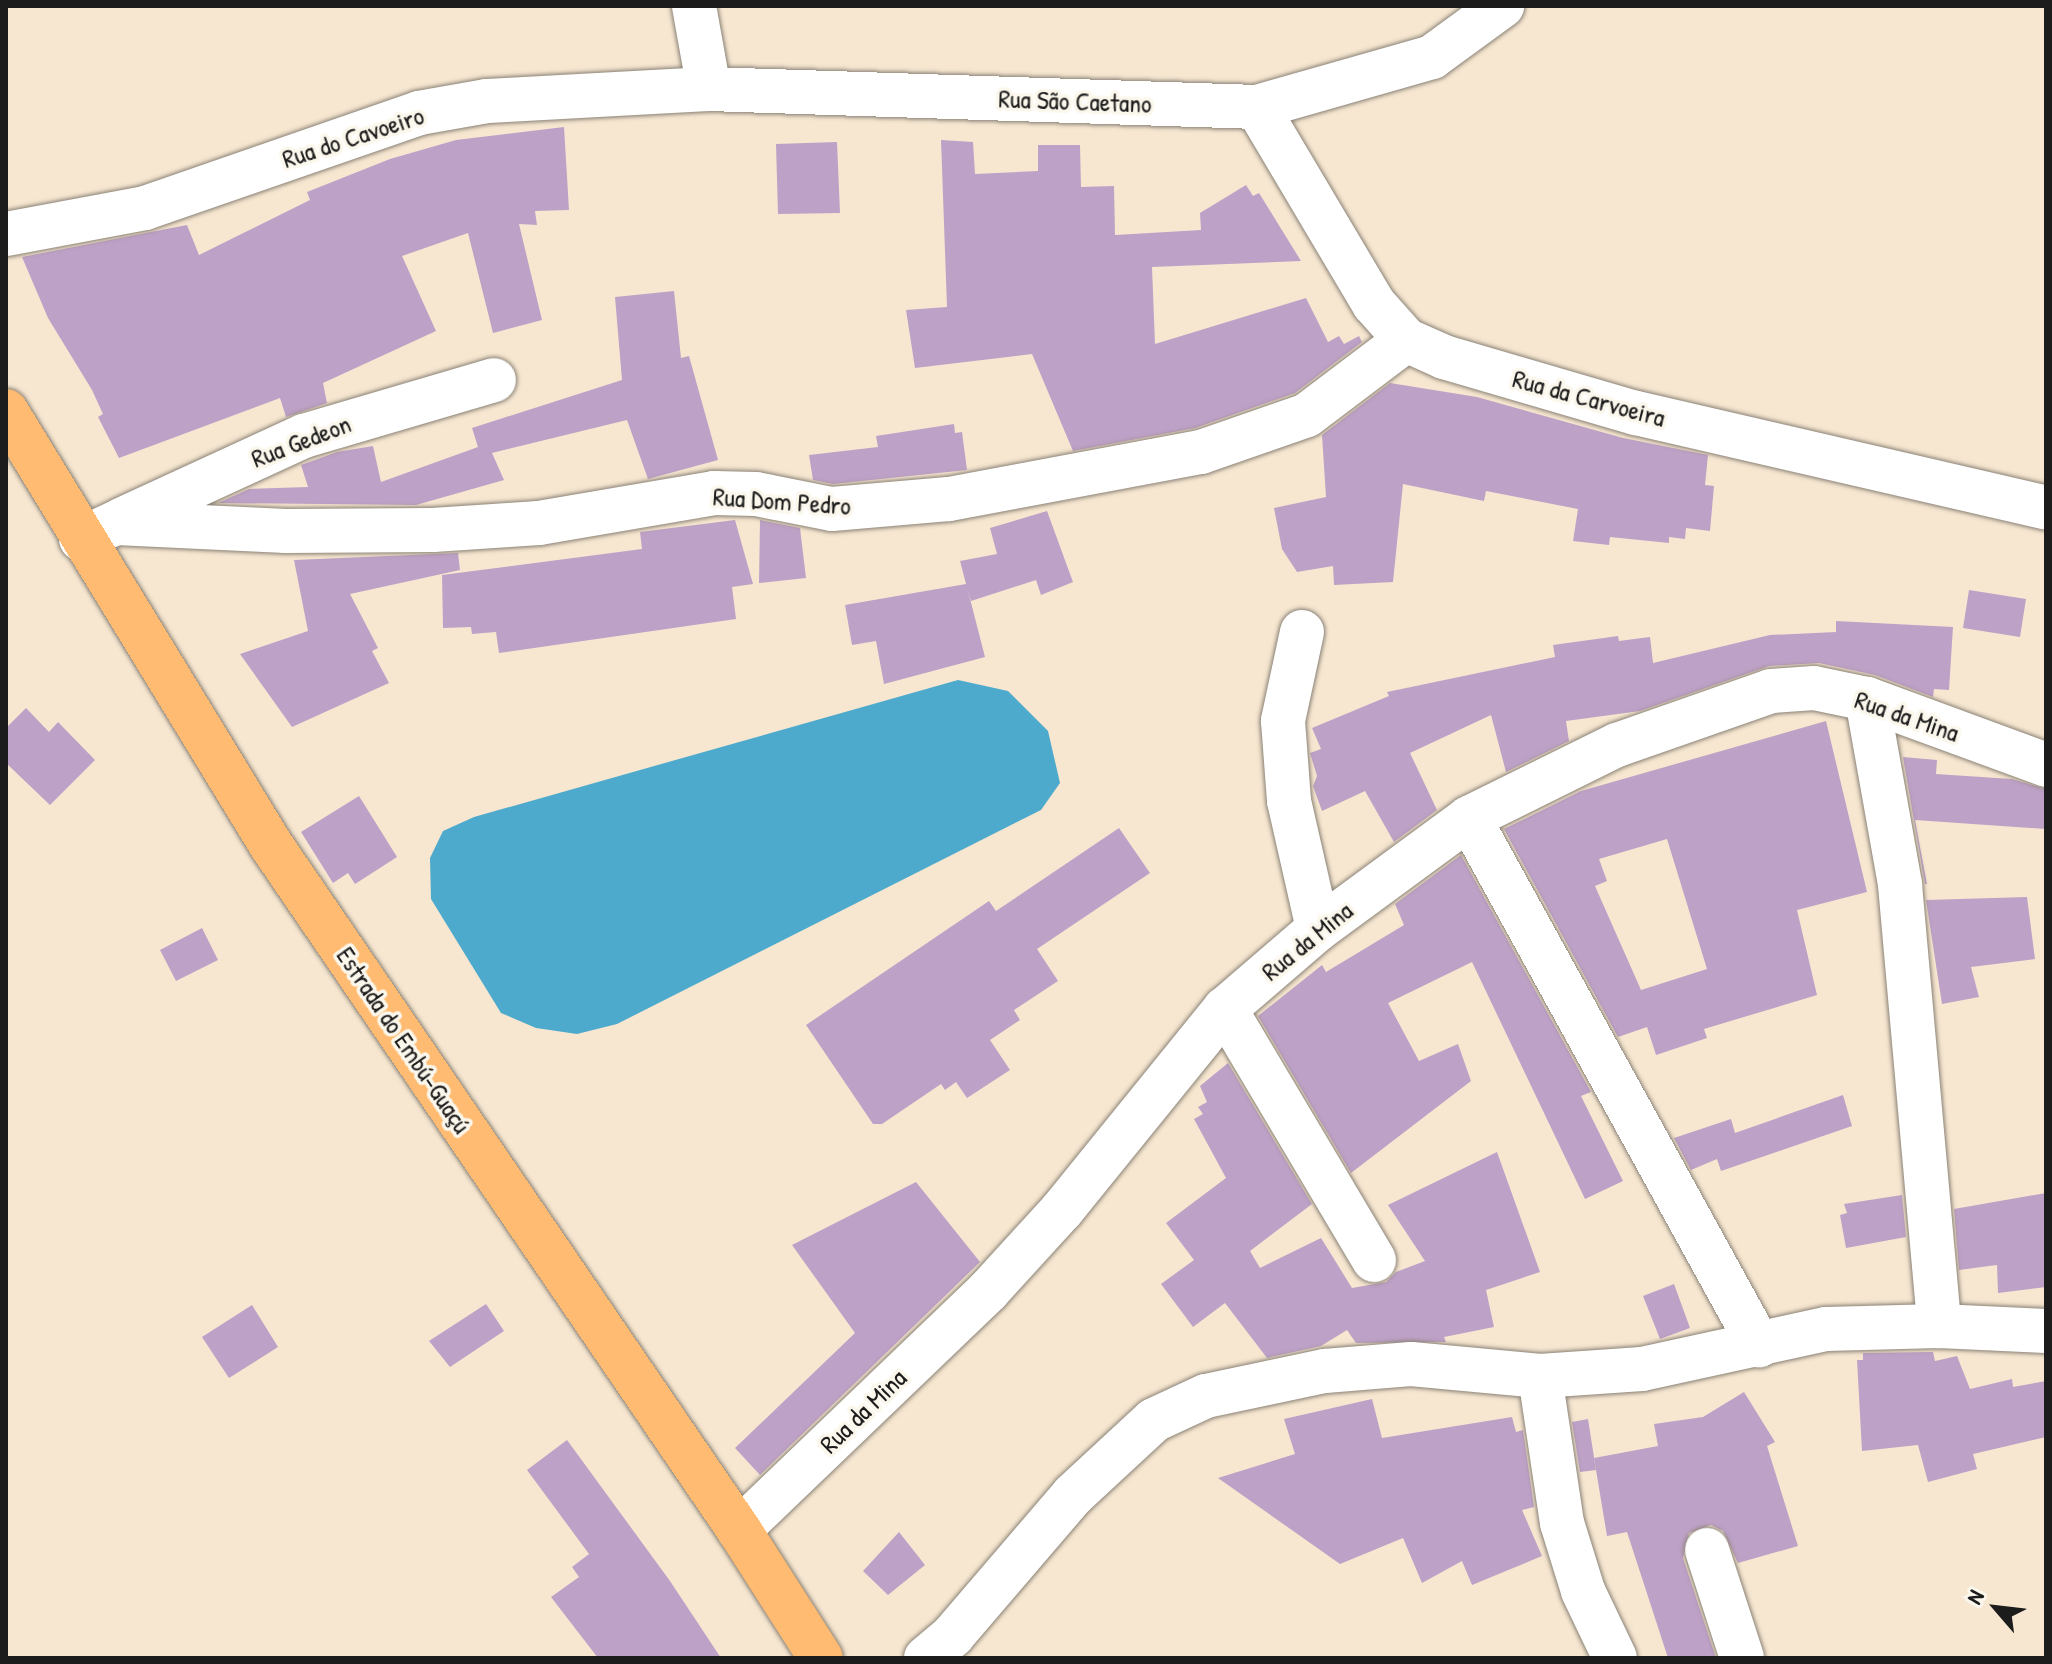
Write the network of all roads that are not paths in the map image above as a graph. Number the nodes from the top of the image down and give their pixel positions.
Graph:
1 (694, 6) edge
2 (1502, 6) edge
3 (709, 89) junction
4 (1257, 107) junction
5 (6, 234) edge
6 (1406, 340) junction
7 (494, 380) dead end
8 (6, 411) edge
9 (2046, 508) edge
10 (98, 531) junction
11 (1302, 632) dead end
12 (1867, 699) junction
13 (2046, 765) edge
14 (1469, 818) junction
15 (1318, 929) junction
16 (1225, 1009) junction
17 (1374, 1260) dead end
18 (1939, 1326) junction
19 (2046, 1331) edge
20 (1759, 1345) junction
21 (1540, 1376) junction
22 (739, 1530) junction
23 (1707, 1550) dead end
24 (821, 1658) edge
25 (926, 1658) edge
26 (1615, 1658) edge
27 (1742, 1658) edge

1 - 3 street
2 - 4 street, Rua São Caetano
3 - 4 street, Rua São Caetano
3 - 5 street, Rua do Cavoeiro
4 - 6 street, Rua da Carvoeira
6 - 9 street, Rua da Carvoeira
6 - 10 street, Rua Dom Pedro
7 - 10 street, Rua Gedeon
8 - 10 main road, Estrada do Embú-Guaçú
10 - 22 main road, Estrada do Embú-Guaçú
11 - 15 street
12 - 13 street, Rua da Mina
12 - 14 street, Rua da Mina
12 - 18 street
14 - 15 street, Rua da Mina
14 - 20 street
15 - 16 street, Rua da Mina
16 - 17 street
16 - 22 street, Rua da Mina
18 - 19 street
18 - 20 street
20 - 21 street
21 - 25 street
21 - 26 street
22 - 24 main road, Estrada do Embú-Guaçú
23 - 27 street

